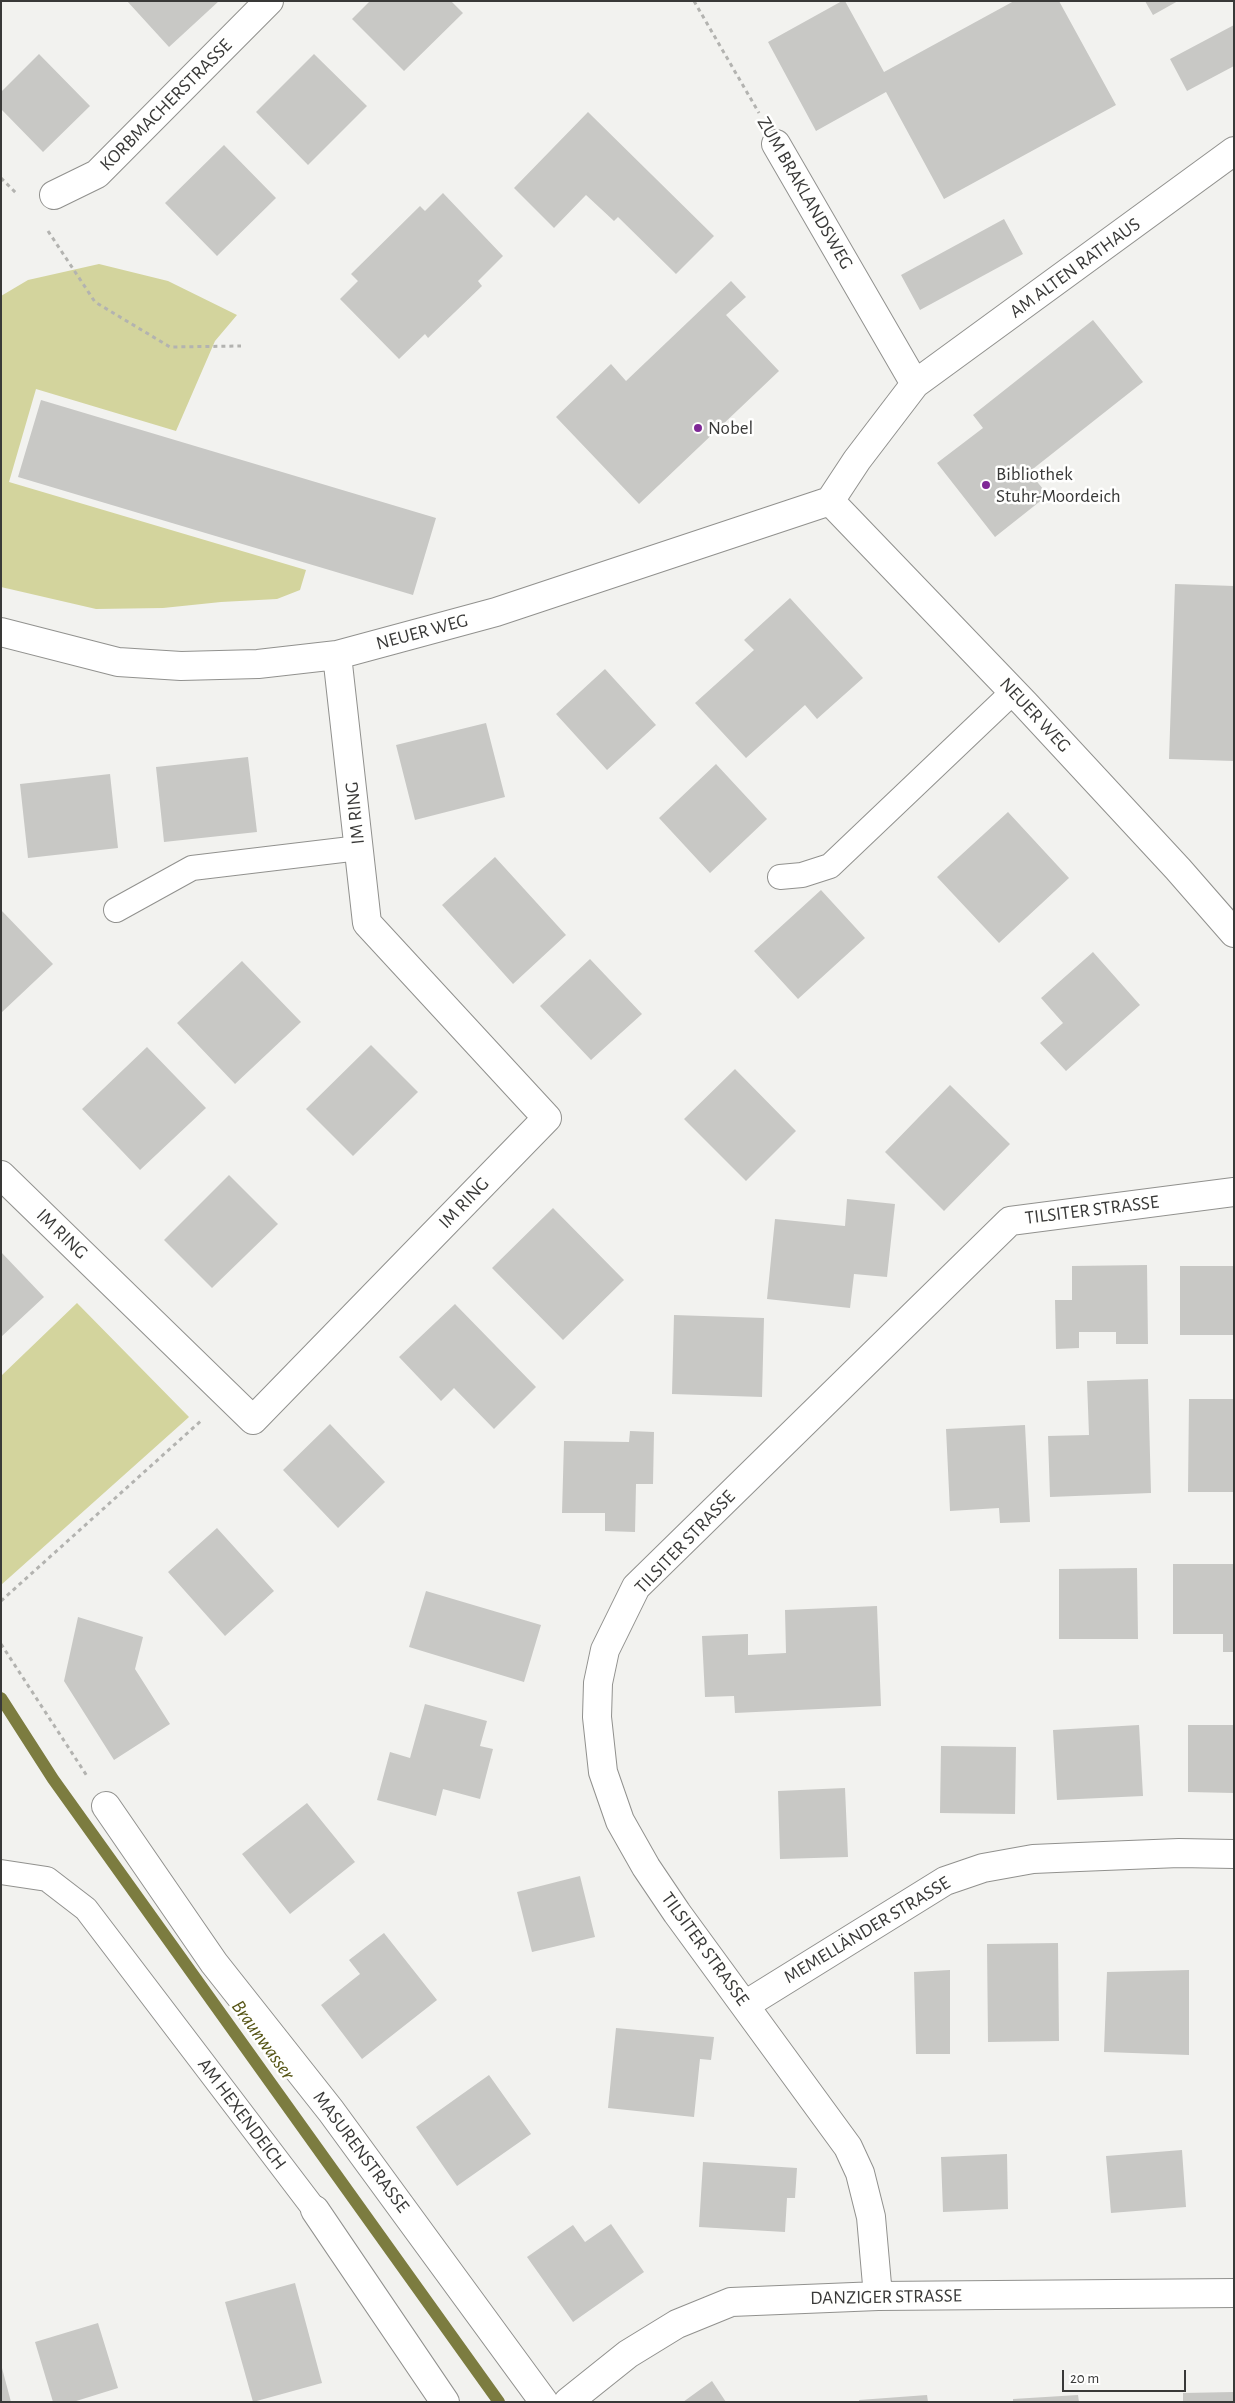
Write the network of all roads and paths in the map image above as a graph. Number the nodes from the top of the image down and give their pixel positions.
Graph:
1 (269, 1) edge
2 (694, 1) edge
3 (776, 144) joint
4 (1234, 151) edge
5 (54, 195) dead end
6 (46, 228) dead end
7 (241, 346) dead end
8 (915, 384) junction
9 (830, 501) junction
10 (1, 632) edge
11 (337, 655) junction
12 (1014, 691) junction
13 (359, 848) junction
14 (780, 877) dead end
15 (116, 910) dead end
16 (1234, 933) edge
17 (1, 1175) edge
18 (1234, 1192) edge
19 (228, 1397) junction
20 (1, 1601) edge
21 (1, 1644) edge
22 (106, 1806) joint
23 (1234, 1854) edge
24 (1, 1872) edge
25 (745, 2005) junction
26 (315, 2210) joint
27 (1234, 2293) edge
28 (878, 2296) junction
29 (446, 2402) edge
30 (544, 2402) edge
31 (568, 2402) edge

1 - 5 street, KORBMACHERSTRASSE
2 - 3 path, ZUM BRAKLANDSWEG
3 - 8 street, ZUM BRAKLANDSWEG
4 - 8 street, AM ALTEN RATHAUS
6 - 7 path
8 - 9 street
9 - 11 street, NEUER WEG
9 - 12 street, NEUER WEG
10 - 11 street, NEUER WEG
11 - 13 street, IM RING
12 - 14 lane
12 - 16 street, NEUER WEG
13 - 15 lane
13 - 19 street, IM RING
17 - 19 street, IM RING
18 - 25 street, TILSITER STRASSE
19 - 20 path
21 - 22 path
22 - 30 street, MASURENSTRASSE
23 - 25 street, MEMELLÄNDER STRASSE
24 - 26 lane, AM HEXENDEICH
25 - 28 street, TILSITER STRASSE
26 - 29 street, AM HEXENDEICH
27 - 28 street, DANZIGER STRASSE
28 - 31 street, DANZIGER STRASSE

